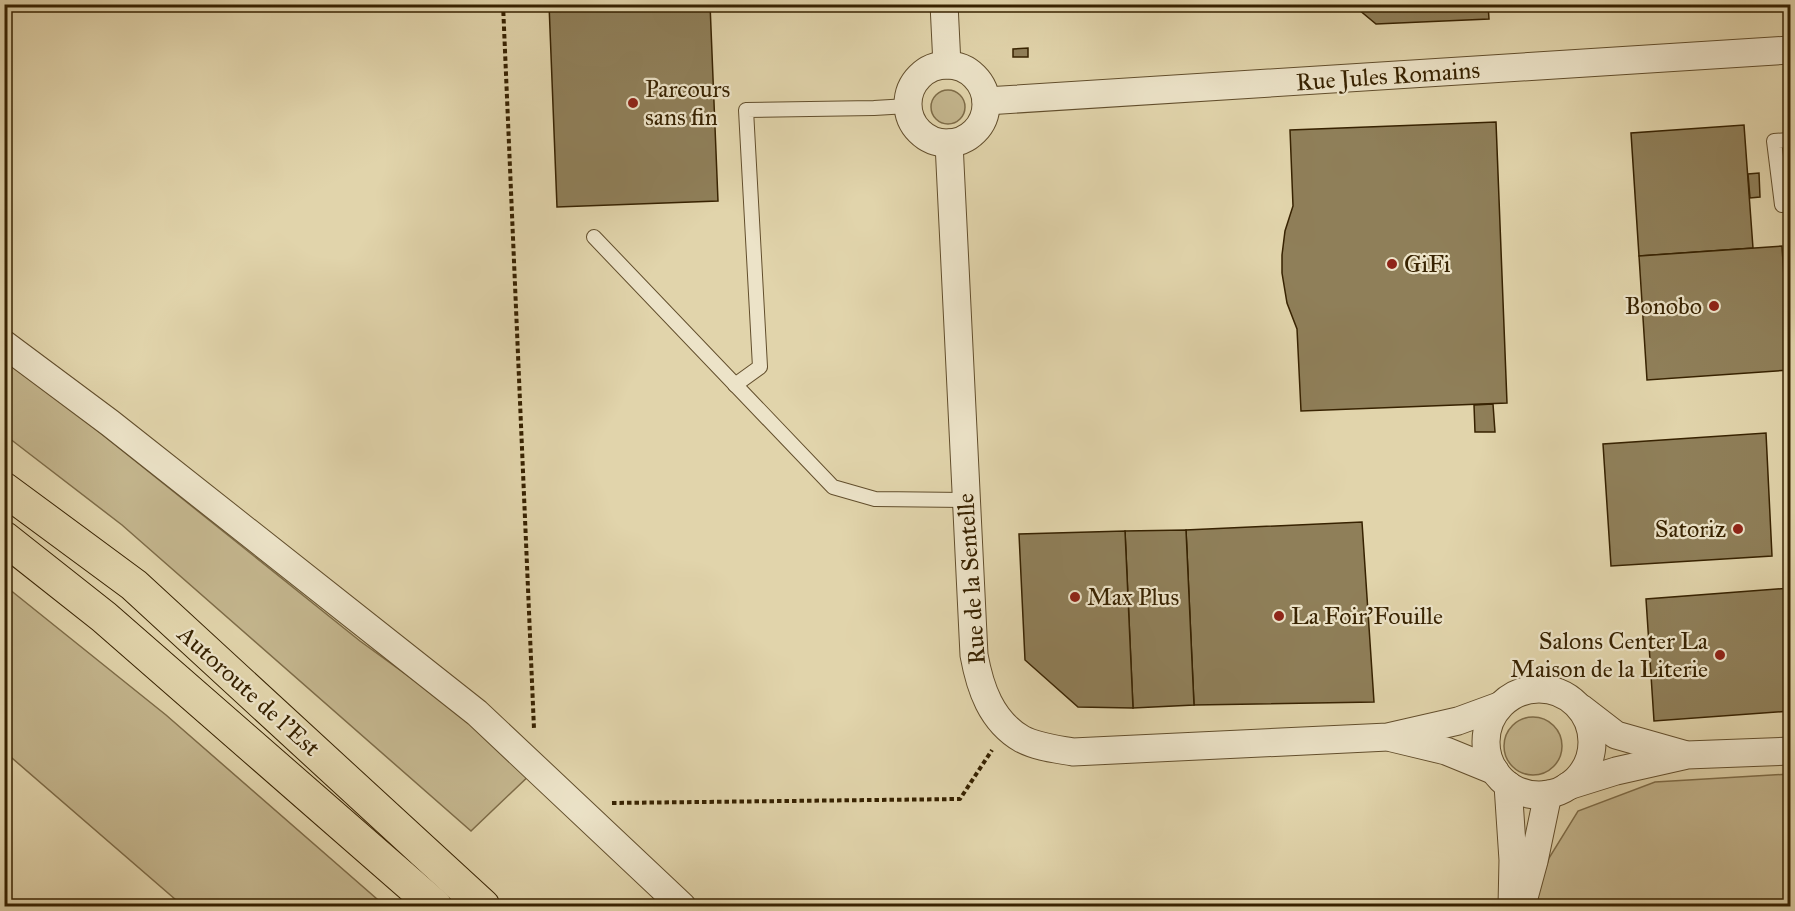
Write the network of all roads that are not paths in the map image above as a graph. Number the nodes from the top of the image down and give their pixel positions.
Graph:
1 (944, 4) edge
2 (1791, 50) edge
3 (947, 65) junction
4 (986, 101) junction
5 (908, 106) junction
6 (1791, 140) edge
7 (949, 143) junction
8 (1791, 204) edge
9 (594, 237) dead end
10 (4, 344) edge
11 (735, 385) junction
12 (4, 489) edge
13 (965, 500) junction
14 (4, 538) edge
15 (1577, 705) junction
16 (1499, 706) junction
17 (1388, 737) junction
18 (1791, 751) edge
19 (1688, 755) junction
20 (1501, 778) junction
21 (1558, 790) junction
22 (435, 906) edge
23 (483, 906) edge
24 (682, 906) edge
25 (1512, 906) edge
26 (1521, 906) edge

1 - 3 street
2 - 4 street, Rue Jules Romains
3 - 4 street
3 - 5 street
4 - 7 street
5 - 7 street
5 - 11 lane
6 - 8 lane
7 - 13 street, Rue de la Sentelle
9 - 11 lane
10 - 24 street
11 - 13 lane
12 - 23 highway, Autoroute de l’Est
13 - 17 street, Rue de la Sentelle
14 - 22 highway, Autoroute de l’Est
15 - 16 street
15 - 19 street
15 - 21 street
16 - 17 street, Rue de la Sentelle
16 - 20 street
17 - 20 street, Rue de la Sentelle
18 - 19 street
19 - 21 street
20 - 21 street
20 - 25 street
21 - 26 street

